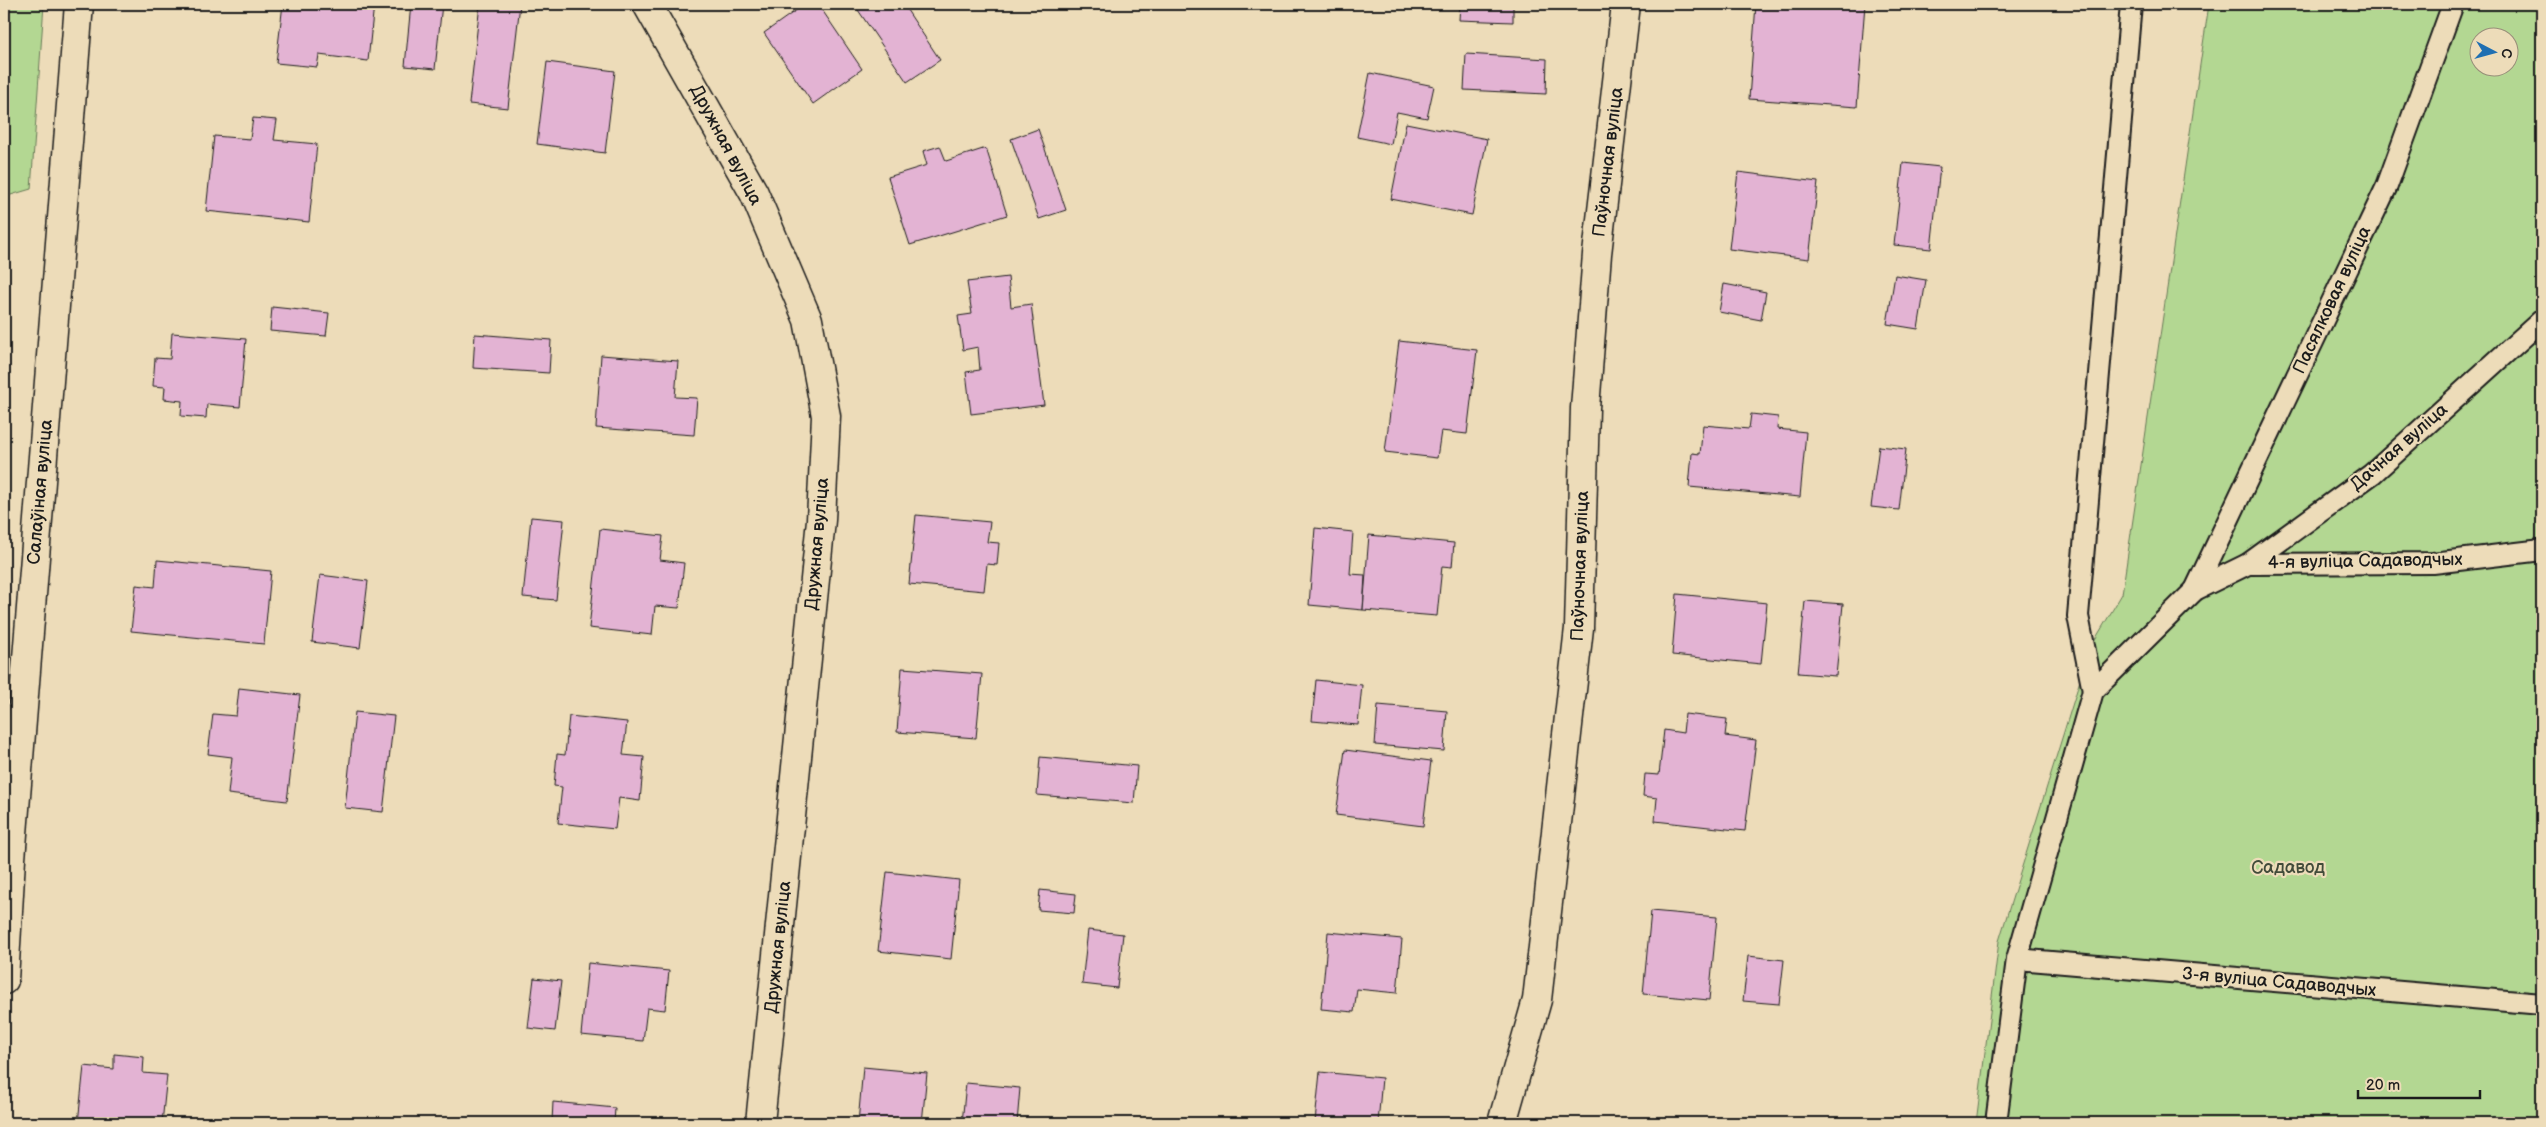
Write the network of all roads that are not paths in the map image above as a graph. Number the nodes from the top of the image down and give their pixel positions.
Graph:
1 (79, 4) edge
2 (647, 4) edge
3 (1626, 4) edge
4 (2131, 4) edge
5 (2454, 4) edge
6 (2542, 320) edge
7 (2542, 550) edge
8 (2248, 564) junction
9 (2195, 590) junction
10 (2093, 691) junction
11 (7, 859) edge
12 (2017, 959) junction
13 (4, 980) edge
14 (2542, 1004) edge
15 (760, 1123) edge
16 (1502, 1123) edge
17 (1996, 1123) edge

1 - 11 street, Салаўіная вуліца
2 - 15 street, Дружная вуліца
3 - 16 street, Паўночная вуліца
4 - 10 lane
5 - 9 lane, Пасялковая вуліца
6 - 8 lane, Дачная вуліца
7 - 8 lane, 4-я вуліца Садаводчых
8 - 9 lane, Дачная вуліца
9 - 10 lane
10 - 12 lane
11 - 13 street, Салаўіная вуліца
12 - 14 lane, 3-я вуліца Садаводчых
12 - 17 lane

